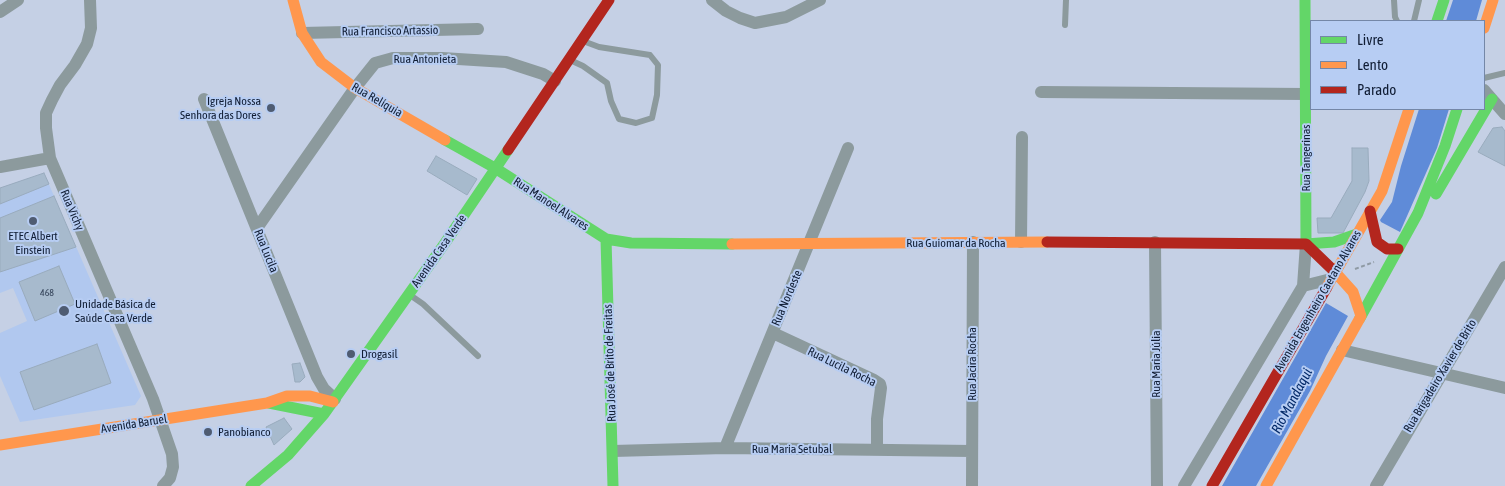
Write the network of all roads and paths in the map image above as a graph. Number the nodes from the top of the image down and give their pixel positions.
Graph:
1 (18, 0) edge
2 (90, 0) edge
3 (293, 0) edge
4 (609, 0) edge
5 (712, 0) edge
6 (1066, 0) edge
7 (1305, 0) edge
8 (1394, 0) edge
9 (1419, 0) edge
10 (1444, 0) edge
11 (1493, 0) edge
12 (814, 2) edge
13 (0, 12) edge
14 (1396, 20) edge
15 (1414, 20) edge
16 (1437, 20) edge
17 (1065, 25) dead end
18 (1485, 25) edge
19 (478, 29) dead end
20 (302, 32) junction
21 (582, 41) junction
22 (569, 60) junction
23 (1505, 73) edge
24 (1485, 78) edge
25 (555, 81) junction
26 (354, 88) junction
27 (1041, 92) dead end
28 (1305, 94) junction
29 (1488, 95) edge
30 (204, 99) dead end
31 (1410, 110) edge
32 (1457, 110) edge
33 (1480, 110) edge
34 (1505, 114) edge
35 (1022, 137) dead end
36 (848, 148) dead end
37 (50, 158) junction
38 (0, 167) edge
39 (496, 168) junction
40 (1370, 211) junction
41 (1418, 213) junction
42 (257, 228) junction
43 (1357, 234) junction
44 (606, 240) junction
45 (974, 242) junction
46 (1021, 242) junction
47 (1155, 242) junction
48 (810, 243) junction
49 (1306, 244) junction
50 (1398, 249) junction
51 (1375, 263) dead end
52 (1505, 267) edge
53 (1351, 271) dead end
54 (1333, 275) junction
55 (1303, 286) junction
56 (409, 294) junction
57 (1361, 316) junction
58 (773, 333) junction
59 (1342, 350) junction
60 (478, 356) dead end
61 (1441, 373) junction
62 (1505, 388) edge
63 (334, 400) junction
64 (267, 403) junction
65 (324, 414) junction
66 (160, 419) junction
67 (0, 445) edge
68 (726, 448) junction
69 (877, 450) junction
70 (612, 451) junction
71 (972, 451) junction
72 (163, 486) edge
73 (251, 486) edge
74 (613, 486) edge
75 (972, 486) edge
76 (1157, 486) edge
77 (1184, 486) edge
78 (1212, 486) edge
79 (1266, 486) edge
80 (1376, 486) edge

1 - 13 street
2 - 37 street, Rua Vichy
3 - 20 street, Rua Relíquia
4 - 21 street, Avenida Casa Verde
5 - 12 street
6 - 17 lane
7 - 28 street, Rua Tangerinas
8 - 14 lane
9 - 15 lane
10 - 16 street
11 - 18 street
19 - 20 street, Rua Francisco Artassio
20 - 26 street, Rua Relíquia
21 - 22 street, Avenida Casa Verde
21 - 22 lane
22 - 25 street, Avenida Casa Verde
23 - 24 lane
25 - 26 street, Rua Antonieta
25 - 39 street, Avenida Casa Verde
26 - 39 street, Rua Relíquia
26 - 42 street, Rua Antonieta
27 - 28 street
28 - 49 street, Rua Tangerinas
29 - 34 street
30 - 42 street, Rua Lucila
31 - 40 street, Avenida Engenheiro Caetano Alvares
32 - 41 street
33 - 41 street
35 - 46 street
36 - 48 street, Rua Nordeste
37 - 38 street
37 - 66 street, Rua Vichy
39 - 44 street, Rua Manoel Alvares
39 - 56 street, Avenida Casa Verde
40 - 43 street, Avenida Engenheiro Caetano Alvares
40 - 50 street
41 - 50 street
42 - 63 street, Rua Lucila
43 - 49 street, Rua Guiomar da Rocha
43 - 54 street, Avenida Engenheiro Caetano Alvares
44 - 48 street, Rua Guiomar da Rocha
44 - 70 street, Rua José de Brito de Freitas
45 - 46 street, Rua Guiomar da Rocha
45 - 48 street, Rua Guiomar da Rocha
45 - 71 street, Rua Jacira Rocha
46 - 47 street, Rua Guiomar da Rocha
47 - 49 street, Rua Guiomar da Rocha
47 - 76 street, Rua Maria Júlia
48 - 58 street, Rua Nordeste
49 - 54 street
49 - 55 street, Rua Tangerinas
50 - 57 street
51 - 53 path
52 - 61 street, Rua Brigadeiro Xavier de Brito
54 - 55 street
54 - 57 street
54 - 78 street, Avenida Engenheiro Caetano Alvares
55 - 77 street, Rua Tangerinas
56 - 60 lane
56 - 63 street, Avenida Casa Verde
57 - 59 street
58 - 68 street, Rua Nordeste
58 - 69 street, Rua Lucila Rocha
59 - 61 street
59 - 79 street
61 - 62 street
61 - 80 street, Rua Brigadeiro Xavier de Brito
63 - 64 street, Avenida Baruel
63 - 65 street, Avenida Casa Verde
64 - 65 street, Avenida Baruel
64 - 66 street, Avenida Baruel
65 - 73 street, Avenida Casa Verde
66 - 67 street, Avenida Baruel
66 - 72 street, Rua Vichy
68 - 69 street, Rua Maria Setubal
68 - 70 street, Rua Maria Setubal
69 - 71 street, Rua Maria Setubal
70 - 74 street, Rua José de Brito de Freitas
71 - 75 street, Rua Jacira Rocha

